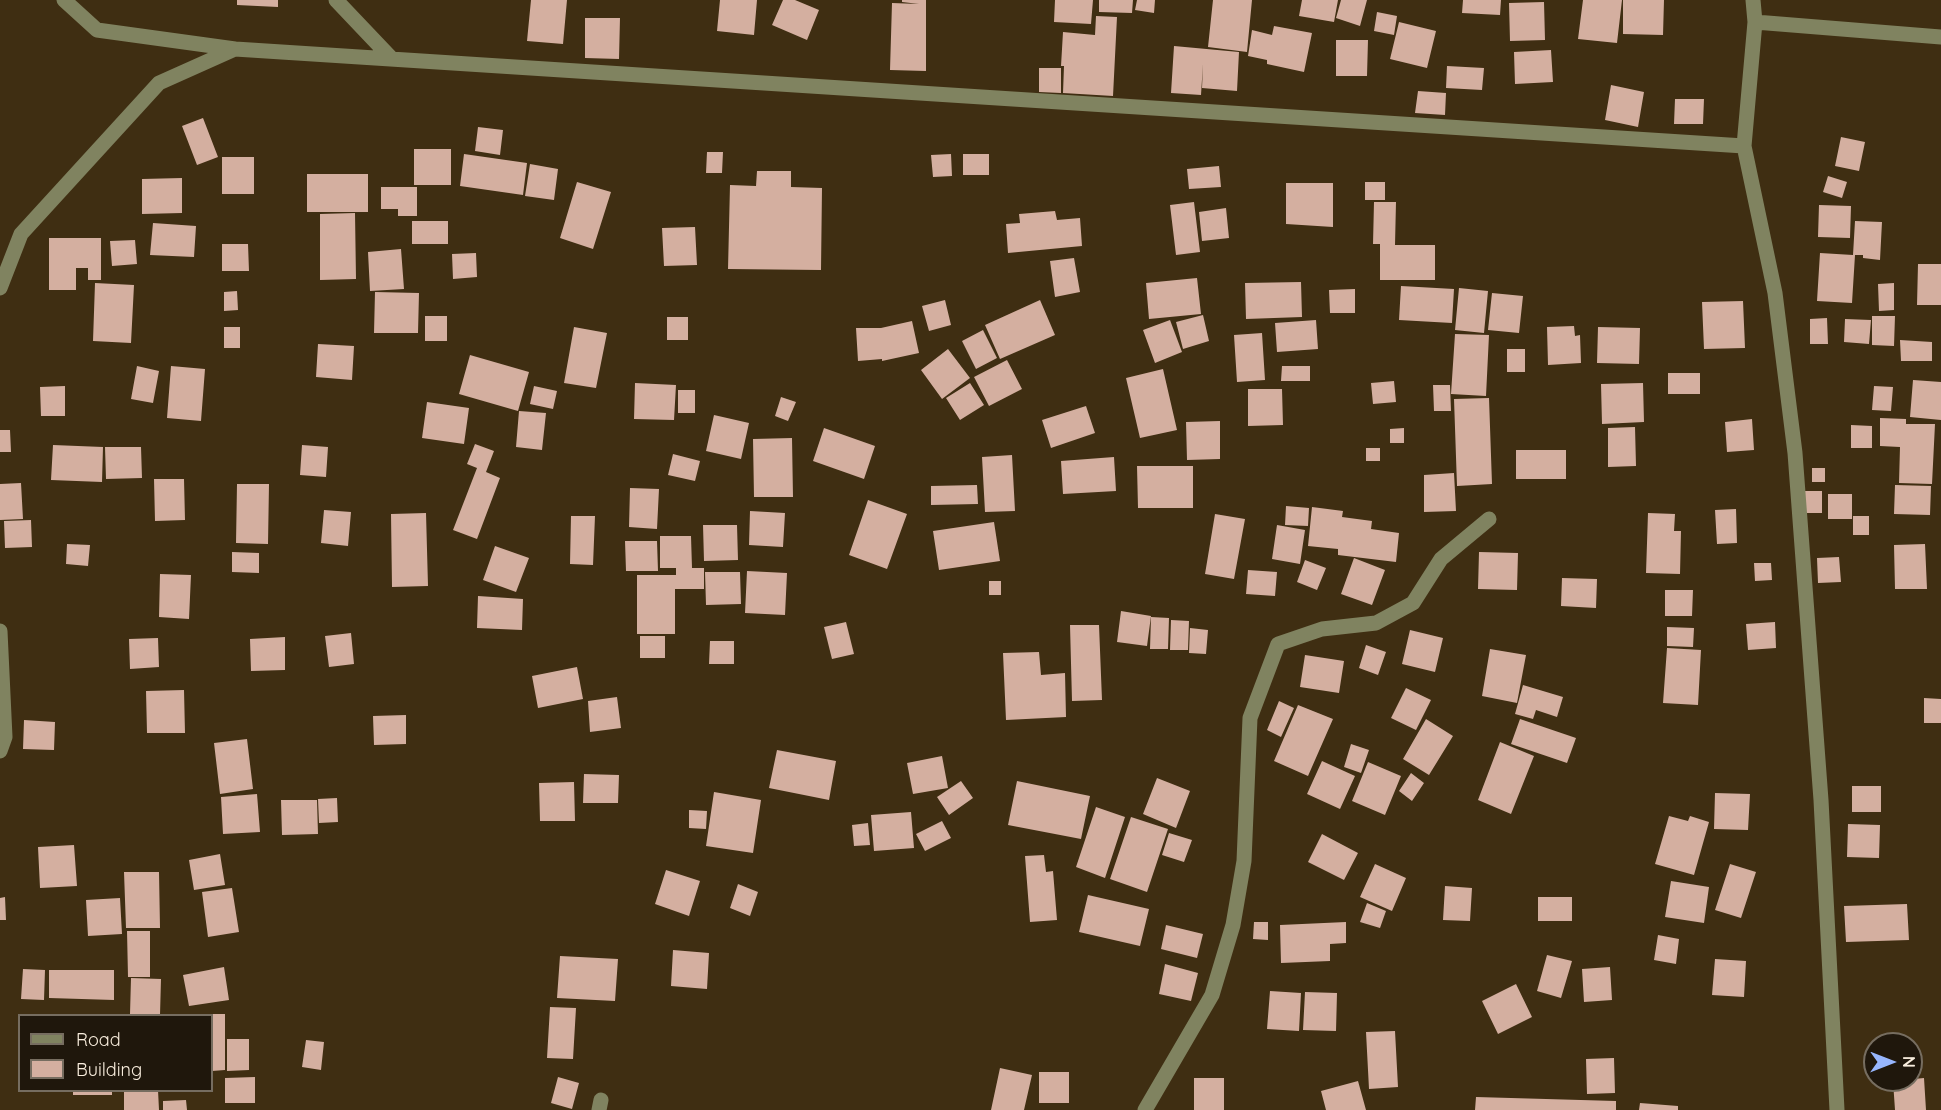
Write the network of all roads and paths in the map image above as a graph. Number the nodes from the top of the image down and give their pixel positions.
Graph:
1 (64, 0) edge
2 (336, 0) edge
3 (1753, 0) edge
4 (1755, 22) junction
5 (1941, 37) edge
6 (235, 49) junction
7 (392, 59) junction
8 (1744, 146) junction
9 (0, 288) edge
10 (1490, 519) dead end
11 (0, 631) edge
12 (0, 752) edge
13 (1145, 1110) edge
14 (1837, 1110) edge

1 - 6 street
2 - 7 street
3 - 4 street
4 - 5 street
4 - 8 street
6 - 7 street
6 - 9 street
7 - 8 street
8 - 14 street
10 - 13 street
11 - 12 street

